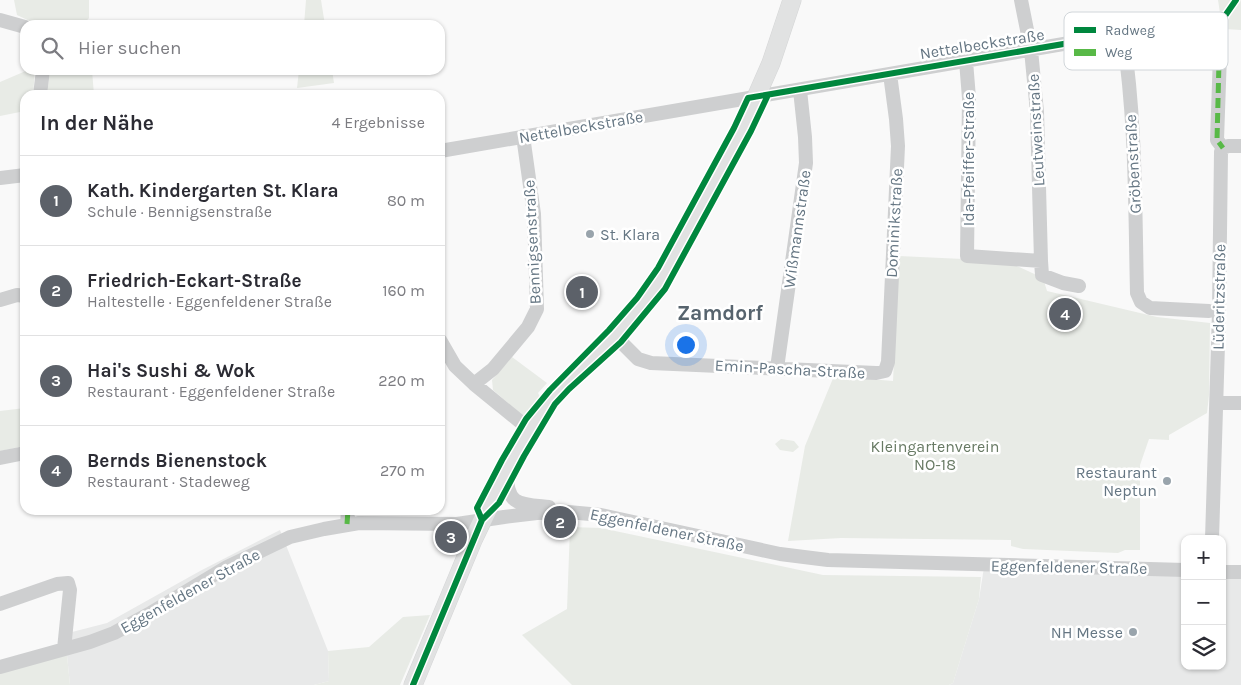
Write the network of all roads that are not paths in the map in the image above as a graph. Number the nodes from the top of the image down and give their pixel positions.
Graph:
1 (792, 0) edge
2 (1021, 0) edge
3 (0, 20) edge
4 (20, 26) edge
5 (1064, 45) edge
6 (1031, 50) junction
7 (966, 61) junction
8 (1128, 70) edge
9 (1219, 70) edge
10 (890, 74) junction
11 (42, 75) edge
12 (41, 90) edge
13 (800, 90) junction
14 (757, 96) junction
15 (523, 136) junction
16 (1241, 146) edge
17 (1223, 148) junction
18 (445, 150) edge
19 (20, 176) edge
20 (0, 178) edge
21 (1041, 261) junction
22 (1079, 286) dead end
23 (20, 295) edge
24 (0, 300) edge
25 (1209, 311) dead end
26 (614, 335) junction
27 (445, 349) edge
28 (777, 368) junction
29 (885, 372) joint
30 (474, 384) junction
31 (1217, 403) junction
32 (1241, 403) edge
33 (529, 429) junction
34 (20, 454) edge
35 (0, 458) edge
36 (507, 468) junction
37 (576, 512) junction
38 (348, 515) edge
39 (482, 520) junction
40 (347, 524) junction
41 (1212, 535) edge
42 (1181, 570) edge
43 (1226, 572) edge
44 (1241, 572) edge
45 (0, 604) edge
46 (64, 649) junction
47 (0, 667) edge
48 (413, 685) edge

1 - 14 main road
2 - 6 street, Leutweinstraße
3 - 4 street
5 - 6 street, Nettelbeckstraße
6 - 7 street, Nettelbeckstraße
6 - 21 street, Leutweinstraße
7 - 10 street, Nettelbeckstraße
7 - 21 street, Ida-Pfeiffer-Straße
8 - 25 street, Gröbenstraße
9 - 17 street, Lüderitzstraße
10 - 13 street, Nettelbeckstraße
10 - 29 street, Dominikstraße
11 - 12 street
13 - 14 street, Nettelbeckstraße
13 - 28 street, Wißmannstraße
14 - 15 street, Nettelbeckstraße
14 - 26 main road
15 - 18 street, Nettelbeckstraße
15 - 30 street, Bennigsenstraße
16 - 17 street
17 - 31 street, Lüderitzstraße
19 - 20 street
21 - 22 street
23 - 24 street
26 - 28 street, Emin-Pascha-Straße
26 - 33 main road
27 - 30 street
28 - 29 street, Emin-Pascha-Straße
30 - 33 street
31 - 32 street
31 - 41 street, Lüderitzstraße
33 - 36 main road
34 - 35 street
36 - 37 street
36 - 39 main road
37 - 39 street, Eggenfeldener Straße
37 - 42 street, Eggenfeldener Straße
38 - 40 street
39 - 40 street, Eggenfeldener Straße
39 - 48 main road
40 - 46 street, Eggenfeldener Straße
43 - 44 street
45 - 46 street
46 - 47 street, Eggenfeldener Straße

